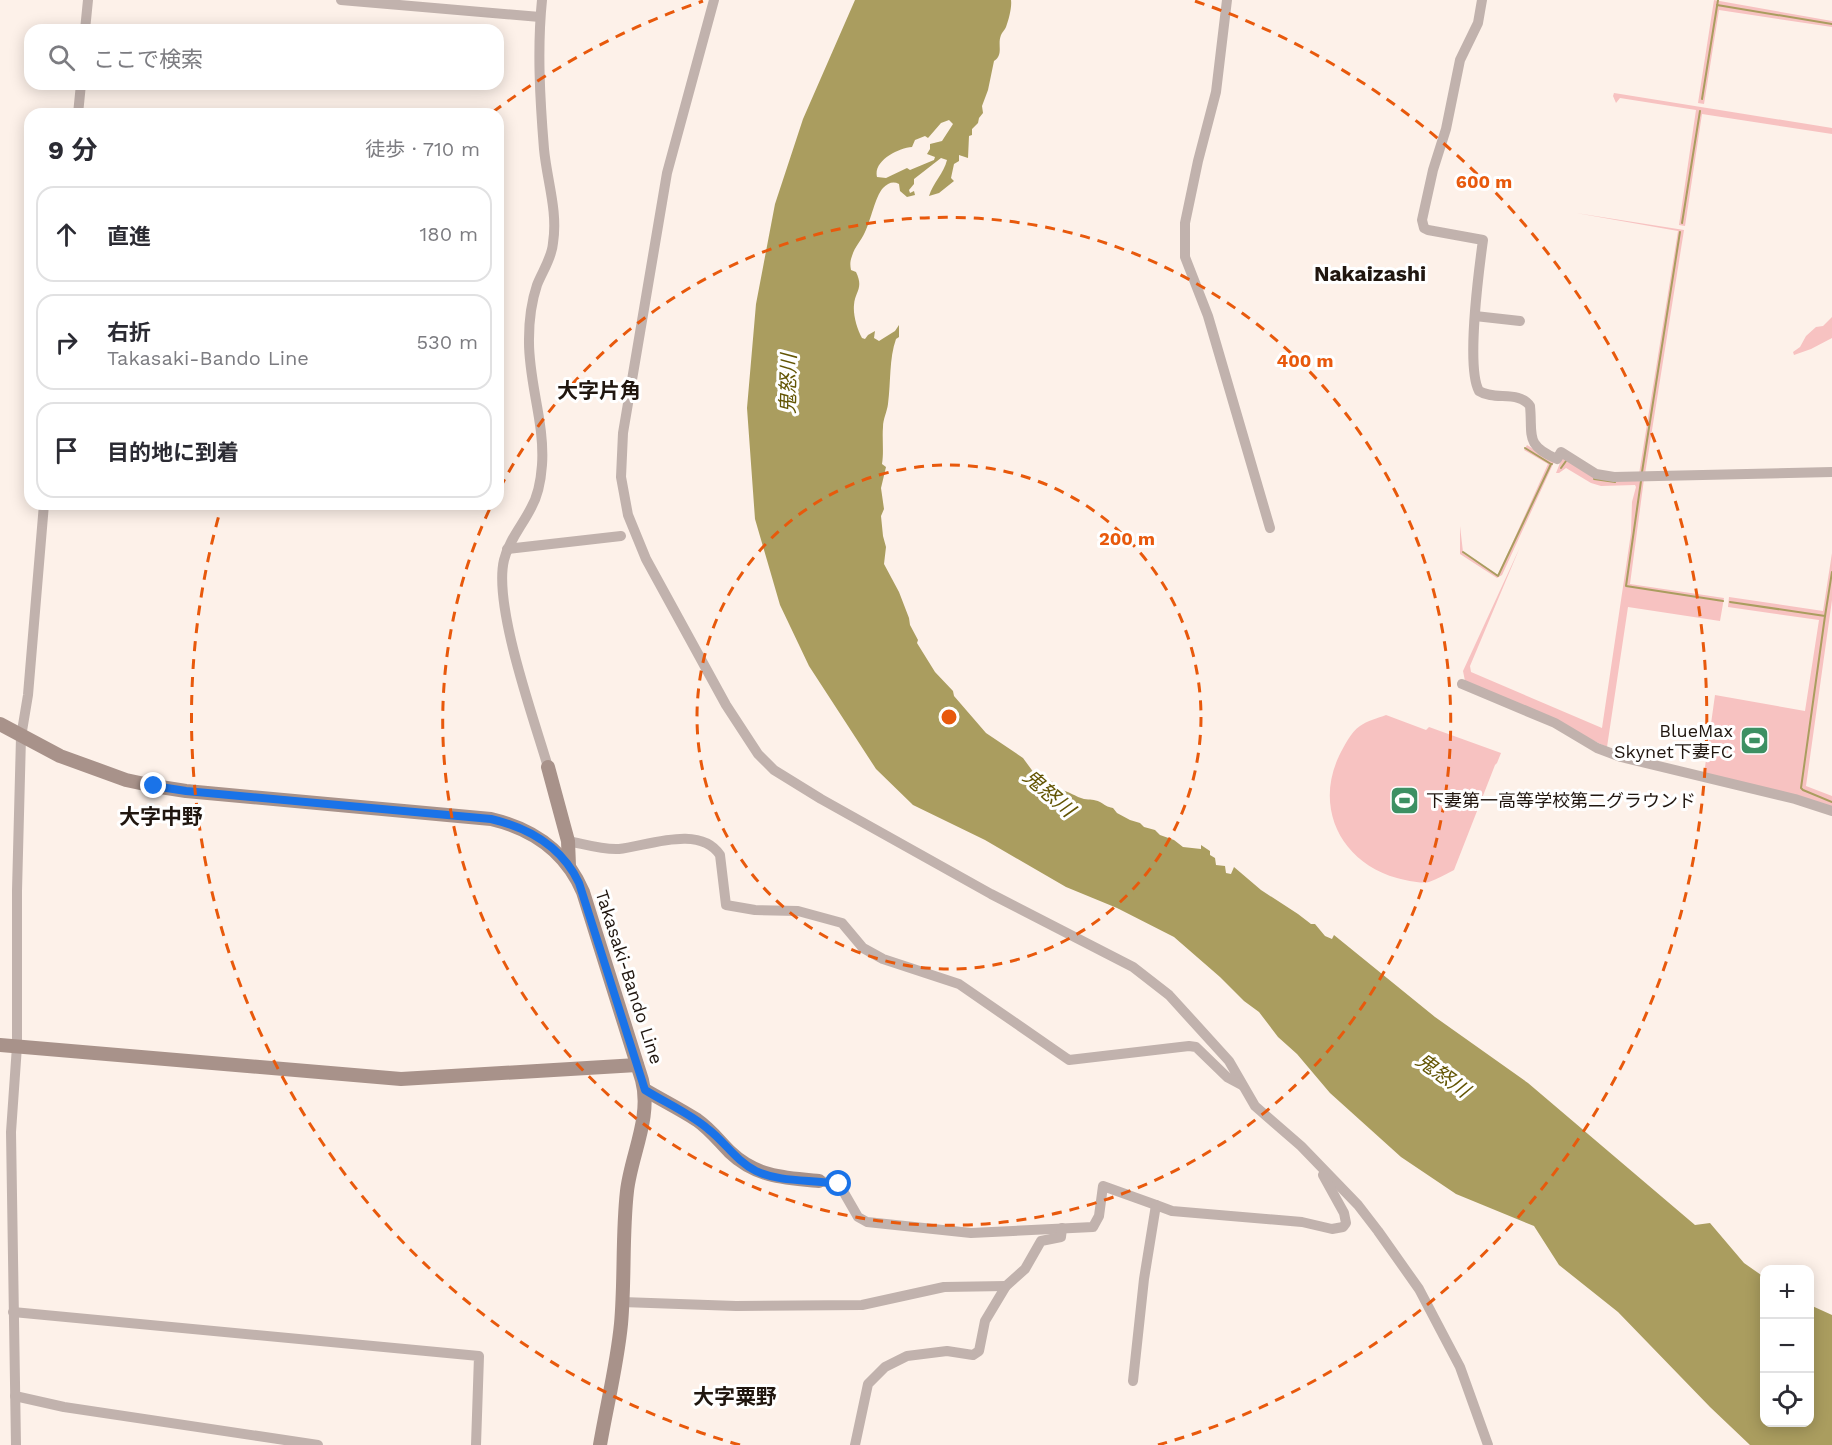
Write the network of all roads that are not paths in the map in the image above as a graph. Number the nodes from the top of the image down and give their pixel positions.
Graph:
1 (88, 0) edge
2 (341, 0) edge
3 (542, 0) edge
4 (714, 0) edge
5 (1227, 0) edge
6 (1482, 0) edge
7 (540, 17) junction
8 (86, 24) edge
9 (80, 90) edge
10 (79, 108) edge
11 (1475, 316) junction
12 (1520, 321) dead end
13 (1832, 472) edge
14 (43, 510) edge
15 (1270, 528) dead end
16 (621, 536) dead end
17 (507, 549) junction
18 (1462, 684) dead end
19 (2, 728) edge
20 (21, 737) junction
21 (548, 767) joint
22 (1832, 811) edge
23 (568, 841) junction
24 (569, 866) junction
25 (0, 1045) edge
26 (17, 1046) junction
27 (638, 1065) junction
28 (1242, 1085) junction
29 (645, 1090) junction
30 (6, 1132) edge
31 (1317, 1164) junction
32 (819, 1180) joint
33 (1156, 1205) junction
34 (1062, 1228) junction
35 (1006, 1286) junction
36 (622, 1302) junction
37 (13, 1312) junction
38 (1133, 1381) dead end
39 (15, 1396) junction
40 (16, 1445) edge
41 (318, 1445) edge
42 (476, 1445) edge
43 (600, 1445) edge
44 (855, 1445) edge
45 (1488, 1445) edge

1 - 8 street
2 - 7 street
3 - 7 street
4 - 28 street
5 - 15 street
6 - 11 street
7 - 17 street
9 - 10 street
11 - 12 street
11 - 13 street
14 - 20 street
16 - 17 street
17 - 21 street
18 - 22 street
19 - 20 main road, Takasaki-Bando Line
20 - 24 main road, Takasaki-Bando Line
20 - 26 street
21 - 23 main road
23 - 24 main road
23 - 28 street
24 - 27 main road, Takasaki-Bando Line
25 - 26 main road
26 - 27 main road
26 - 30 street
27 - 29 main road, Takasaki-Bando Line
28 - 31 street
29 - 32 main road
29 - 36 main road, Takasaki-Bando Line
30 - 37 street
31 - 33 street
31 - 45 street
32 - 34 street
33 - 34 street
33 - 38 street
34 - 35 street
35 - 36 street
35 - 44 street
36 - 43 main road, Takasaki-Bando Line
37 - 39 street
37 - 42 street
39 - 40 street
39 - 41 street

